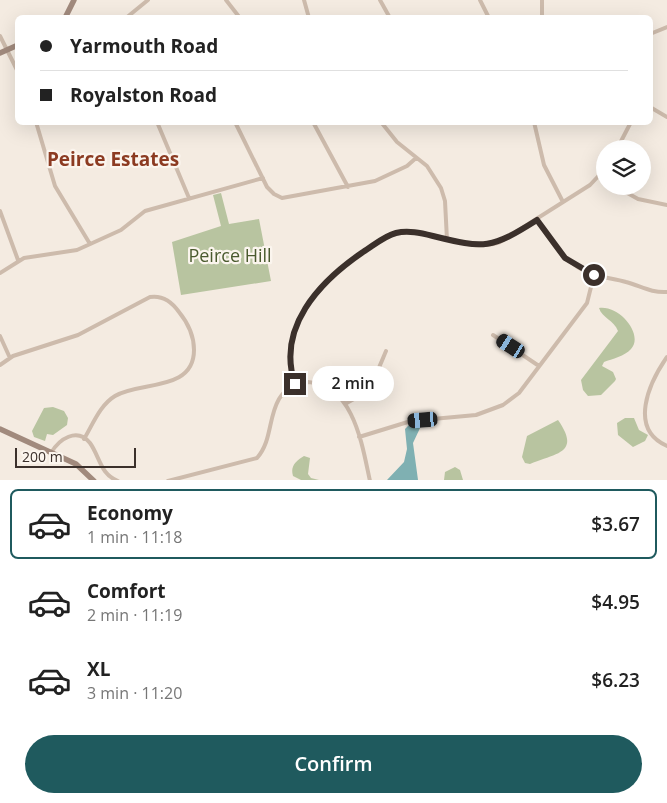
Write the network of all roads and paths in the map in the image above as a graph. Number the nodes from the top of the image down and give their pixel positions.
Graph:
1 (74, 0) edge
2 (148, 0) edge
3 (226, 0) edge
4 (304, 0) edge
5 (380, 0) edge
6 (480, 0) edge
7 (542, 0) edge
8 (66, 15) edge
9 (130, 15) edge
10 (238, 15) edge
11 (308, 15) edge
12 (388, 15) edge
13 (488, 15) edge
14 (542, 15) edge
15 (667, 27) edge
16 (653, 33) edge
17 (0, 36) edge
18 (15, 46) edge
19 (7, 50) junction
20 (0, 53) edge
21 (15, 66) edge
22 (653, 109) edge
23 (667, 117) edge
24 (37, 125) edge
25 (158, 125) edge
26 (236, 125) edge
27 (314, 125) edge
28 (384, 125) edge
29 (535, 125) edge
30 (629, 125) edge
31 (622, 140) edge
32 (416, 158) junction
33 (263, 178) junction
34 (596, 179) edge
35 (348, 187) junction
36 (631, 195) edge
37 (189, 198) junction
38 (563, 202) junction
39 (667, 205) edge
40 (0, 211) edge
41 (537, 220) junction
42 (447, 240) junction
43 (90, 244) junction
44 (18, 260) junction
45 (0, 273) edge
46 (594, 275) junction
47 (667, 292) edge
48 (493, 335) dead end
49 (0, 336) edge
50 (386, 351) dead end
51 (10, 358) junction
52 (667, 358) edge
53 (0, 364) edge
54 (539, 366) junction
55 (295, 384) junction
56 (346, 404) junction
57 (0, 429) edge
58 (359, 437) junction
59 (84, 439) junction
60 (667, 446) edge
61 (51, 452) junction
62 (181, 479) edge
63 (94, 480) edge
64 (118, 480) edge
65 (168, 480) edge
66 (370, 480) edge

1 - 8 street
2 - 9 street
3 - 10 street
4 - 11 street
5 - 12 street
6 - 13 street
7 - 14 street
15 - 16 street
17 - 19 street
18 - 19 street
19 - 20 street
19 - 21 street
22 - 23 street
24 - 43 street
25 - 37 street
26 - 33 street
27 - 35 street
28 - 32 street
29 - 38 street
30 - 31 street
32 - 35 street
32 - 42 street
33 - 35 street
33 - 37 street
34 - 38 street
36 - 39 street
37 - 43 street
38 - 41 street
40 - 44 street
41 - 42 street
41 - 46 street
42 - 55 street
43 - 44 street
44 - 45 street
46 - 47 street
46 - 54 street
48 - 54 street
49 - 51 street
50 - 56 street
51 - 53 street
51 - 59 street
52 - 60 street
54 - 58 street
55 - 56 street
55 - 62 street
56 - 58 street
57 - 61 street
58 - 66 street
59 - 61 street
59 - 64 street
61 - 63 street
62 - 65 street

